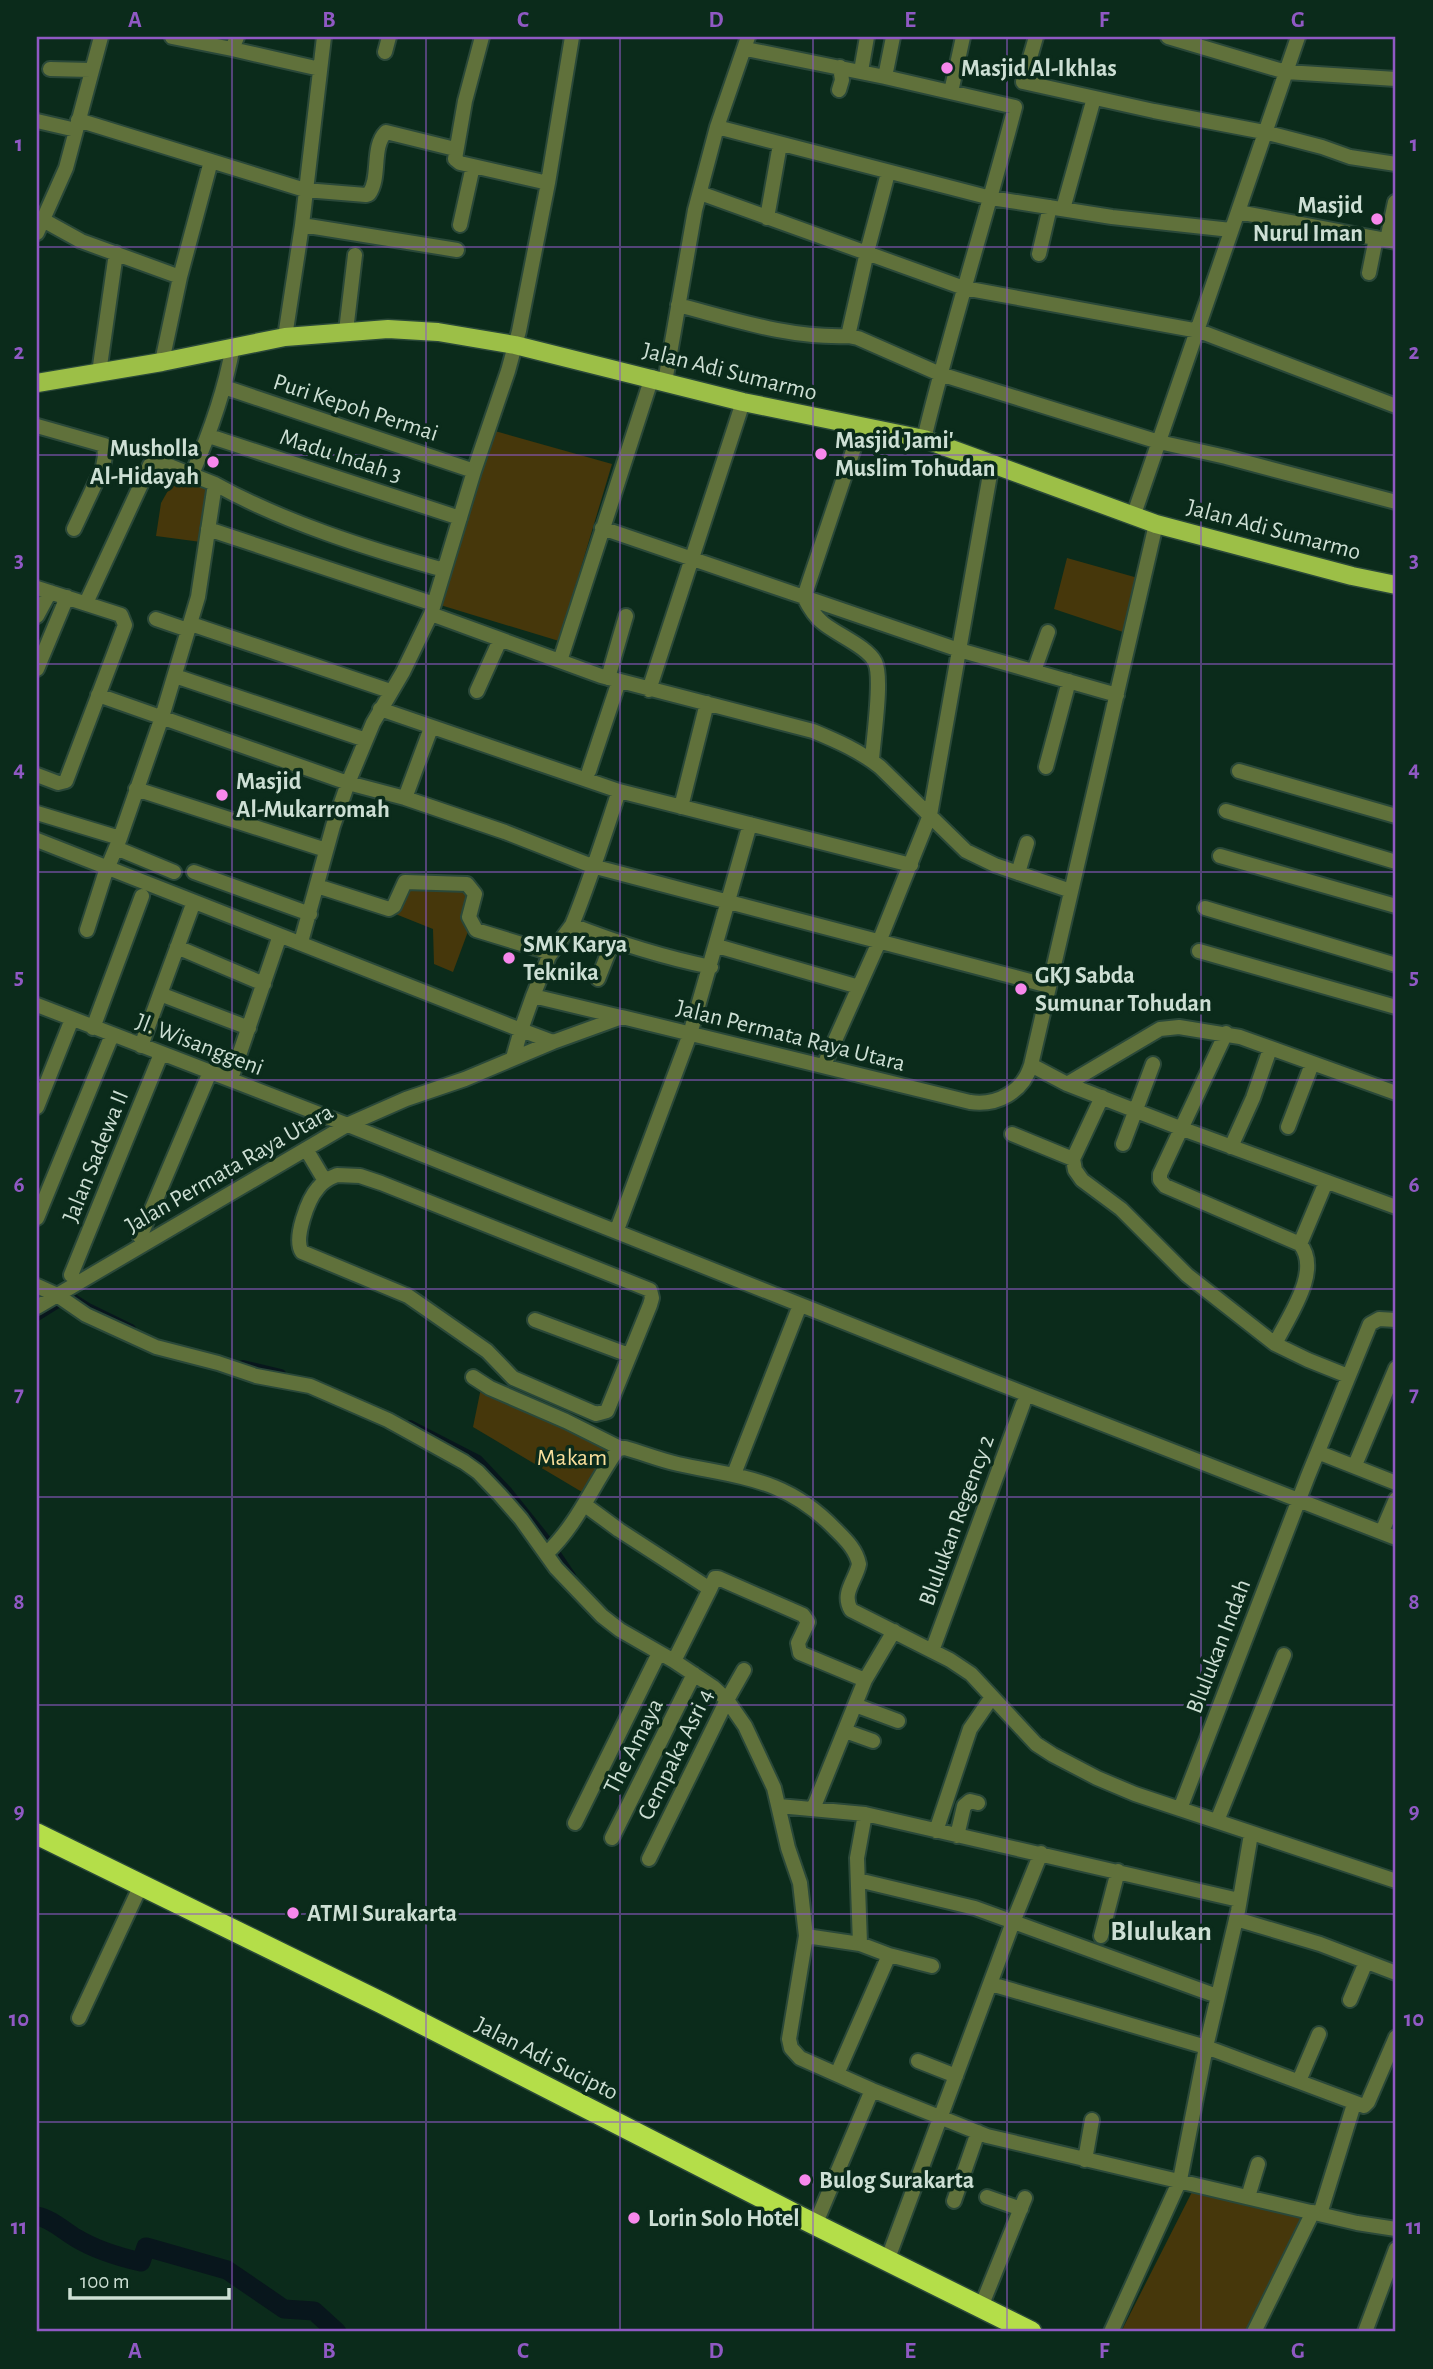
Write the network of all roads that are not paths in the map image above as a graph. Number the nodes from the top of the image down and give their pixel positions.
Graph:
1 (101, 37) edge
2 (172, 37) edge
3 (324, 37) edge
4 (389, 37) edge
5 (482, 37) edge
6 (572, 37) edge
7 (867, 37) edge
8 (892, 37) edge
9 (963, 37) edge
10 (1035, 37) edge
11 (1168, 37) edge
12 (1298, 37) edge
13 (1196, 40) edge
14 (234, 43) edge
15 (747, 43) edge
16 (385, 52) dead end
17 (840, 67) junction
18 (50, 69) dead end
19 (320, 69) junction
20 (91, 70) junction
21 (861, 71) junction
22 (1286, 72) junction
23 (885, 77) junction
24 (1396, 79) edge
25 (1023, 82) junction
26 (839, 90) dead end
27 (951, 92) junction
28 (1094, 98) junction
29 (1015, 107) junction
30 (37, 121) edge
31 (77, 125) junction
32 (717, 127) junction
33 (1264, 132) junction
34 (780, 144) junction
35 (455, 149) junction
36 (211, 161) junction
37 (1396, 164) edge
38 (473, 166) junction
39 (888, 173) junction
40 (548, 183) junction
41 (305, 190) junction
42 (700, 193) junction
43 (991, 198) junction
44 (1395, 202) edge
45 (1056, 208) junction
46 (1238, 212) junction
47 (767, 218) junction
48 (40, 221) edge
49 (302, 225) junction
50 (460, 225) dead end
51 (1231, 230) junction
52 (1386, 240) edge
53 (457, 250) dead end
54 (867, 252) junction
55 (116, 253) junction
56 (1038, 254) dead end
57 (355, 255) dead end
58 (1369, 274) dead end
59 (180, 277) junction
60 (964, 288) junction
61 (678, 305) junction
62 (346, 331) junction
63 (1199, 331) junction
64 (848, 336) junction
65 (285, 337) junction
66 (515, 345) junction
67 (233, 346) junction
68 (162, 362) junction
69 (99, 373) junction
70 (940, 374) junction
71 (659, 380) junction
72 (37, 383) edge
73 (224, 387) junction
74 (743, 401) junction
75 (1396, 406) edge
76 (861, 427) junction
77 (39, 431) edge
78 (209, 436) junction
79 (923, 439) junction
80 (1159, 442) junction
81 (992, 463) junction
82 (474, 471) junction
83 (192, 474) junction
84 (215, 484) junction
85 (1396, 502) edge
86 (1133, 517) junction
87 (460, 518) junction
88 (1156, 524) junction
89 (603, 528) junction
90 (74, 529) dead end
91 (208, 529) junction
92 (692, 559) junction
93 (444, 570) junction
94 (1396, 584) edge
95 (43, 590) edge
96 (67, 597) junction
97 (804, 597) junction
98 (86, 603) junction
99 (432, 609) junction
100 (37, 616) edge
101 (626, 616) dead end
102 (156, 619) dead end
103 (190, 627) junction
104 (1048, 632) dead end
105 (500, 640) junction
106 (959, 650) junction
107 (560, 662) junction
108 (37, 669) edge
109 (1034, 671) junction
110 (175, 676) junction
111 (613, 679) junction
112 (1069, 681) junction
113 (649, 690) junction
114 (390, 691) junction
115 (477, 691) dead end
116 (98, 695) junction
117 (1117, 695) junction
118 (707, 703) junction
119 (380, 709) junction
120 (162, 717) junction
121 (431, 728) junction
122 (366, 740) junction
123 (872, 760) junction
124 (1046, 767) dead end
125 (589, 771) dead end
126 (1239, 771) dead end
127 (37, 775) edge
128 (348, 783) junction
129 (136, 789) junction
130 (619, 791) junction
131 (405, 799) junction
132 (681, 807) junction
133 (1226, 811) dead end
134 (37, 813) edge
135 (930, 815) junction
136 (1396, 816) edge
137 (750, 824) junction
138 (37, 840) edge
139 (118, 843) junction
140 (1027, 843) dead end
141 (326, 850) junction
142 (1220, 856) dead end
143 (1396, 862) edge
144 (911, 865) junction
145 (592, 866) junction
146 (107, 869) junction
147 (174, 872) dead end
148 (194, 872) dead end
149 (1018, 873) junction
150 (317, 886) junction
151 (1071, 891) junction
152 (142, 896) dead end
153 (729, 903) junction
154 (1396, 906) edge
155 (192, 907) dead end
156 (1205, 908) dead end
157 (310, 914) junction
158 (572, 925) junction
159 (87, 930) dead end
160 (278, 941) dead end
161 (301, 942) junction
162 (613, 942) junction
163 (879, 942) junction
164 (717, 946) junction
165 (177, 947) junction
166 (1199, 951) dead end
167 (551, 953) junction
168 (1396, 965) edge
169 (711, 967) junction
170 (598, 979) dead end
171 (264, 984) junction
172 (1049, 986) junction
173 (859, 987) junction
174 (160, 994) junction
175 (533, 996) junction
176 (1396, 1007) edge
177 (38, 1010) edge
178 (622, 1017) junction
179 (72, 1019) junction
180 (93, 1028) junction
181 (248, 1028) junction
182 (520, 1030) junction
183 (1226, 1033) junction
184 (690, 1034) junction
185 (112, 1035) junction
186 (553, 1042) junction
187 (141, 1046) junction
188 (1270, 1049) junction
189 (161, 1054) junction
190 (513, 1058) junction
191 (1153, 1064) dead end
192 (1312, 1064) junction
193 (824, 1065) junction
194 (1031, 1065) junction
195 (210, 1072) junction
196 (233, 1073) dead end
197 (1064, 1082) junction
198 (1396, 1093) edge
199 (1102, 1097) junction
200 (37, 1107) edge
201 (1137, 1110) junction
202 (1288, 1126) dead end
203 (354, 1127) junction
204 (1180, 1128) junction
205 (1012, 1134) dead end
206 (1124, 1143) dead end
207 (1231, 1147) junction
208 (307, 1152) junction
209 (1073, 1159) junction
210 (325, 1181) junction
211 (1326, 1182) junction
212 (1396, 1207) edge
213 (37, 1218) edge
214 (618, 1227) dead end
215 (140, 1237) dead end
216 (1300, 1244) junction
217 (71, 1275) dead end
218 (37, 1286) edge
219 (62, 1298) junction
220 (800, 1305) junction
221 (37, 1307) edge
222 (535, 1320) dead end
223 (1396, 1320) edge
224 (1275, 1344) junction
225 (629, 1355) junction
226 (1396, 1368) edge
227 (1348, 1376) junction
228 (472, 1377) dead end
229 (1023, 1404) dead end
230 (621, 1448) junction
231 (1325, 1455) dead end
232 (1355, 1465) junction
233 (734, 1474) junction
234 (1396, 1483) edge
235 (1396, 1499) edge
236 (1299, 1501) junction
237 (585, 1505) junction
238 (1384, 1527) dead end
239 (1396, 1538) edge
240 (551, 1549) junction
241 (710, 1589) junction
242 (894, 1631) junction
243 (932, 1651) junction
244 (659, 1653) junction
245 (1284, 1655) dead end
246 (676, 1658) junction
247 (744, 1670) dead end
248 (694, 1674) junction
249 (865, 1681) junction
250 (992, 1697) junction
251 (727, 1700) junction
252 (855, 1705) junction
253 (898, 1721) dead end
254 (845, 1731) junction
255 (873, 1741) dead end
256 (978, 1803) dead end
257 (779, 1805) junction
258 (813, 1809) junction
259 (1180, 1809) junction
260 (865, 1814) junction
261 (1217, 1821) junction
262 (575, 1824) dead end
263 (936, 1831) junction
264 (37, 1834) edge
265 (1251, 1834) junction
266 (957, 1836) junction
267 (612, 1838) dead end
268 (1041, 1853) junction
269 (649, 1859) dead end
270 (1118, 1871) junction
271 (858, 1880) junction
272 (1396, 1881) edge
273 (141, 1885) junction
274 (1239, 1900) junction
275 (1236, 1919) junction
276 (1013, 1922) junction
277 (806, 1936) junction
278 (1101, 1936) dead end
279 (860, 1944) junction
280 (889, 1955) junction
281 (1366, 1962) junction
282 (932, 1966) dead end
283 (1396, 1973) edge
284 (991, 1984) junction
285 (1217, 1996) junction
286 (1350, 2000) dead end
287 (79, 2018) dead end
288 (1320, 2034) dead end
289 (1396, 2037) edge
290 (1206, 2047) junction
291 (918, 2061) dead end
292 (837, 2074) junction
293 (956, 2076) junction
294 (1299, 2081) junction
295 (872, 2090) junction
296 (1354, 2104) junction
297 (940, 2118) junction
298 (1092, 2120) dead end
299 (978, 2132) junction
300 (1085, 2160) junction
301 (1258, 2164) dead end
302 (1180, 2180) junction
303 (987, 2197) dead end
304 (1248, 2197) junction
305 (954, 2201) dead end
306 (1317, 2213) junction
307 (815, 2225) junction
308 (1396, 2229) edge
309 (1396, 2249) edge
310 (887, 2261) junction
311 (981, 2306) junction
312 (1031, 2332) edge
313 (1111, 2332) edge
314 (1254, 2332) edge
315 (1365, 2332) edge

1 - 20 street
2 - 14 street
3 - 19 street
4 - 16 street
5 - 35 street
6 - 40 street
7 - 21 street
8 - 23 street
9 - 27 street
10 - 25 street
11 - 13 street
12 - 22 street
13 - 22 street
14 - 19 street
15 - 17 street
15 - 32 street
17 - 21 street
17 - 26 street
18 - 20 street
19 - 41 street
20 - 31 street
21 - 23 street
22 - 24 street
22 - 33 street
23 - 27 street
25 - 28 street
25 - 29 street
27 - 29 street
28 - 33 street
28 - 45 street
29 - 43 street
30 - 31 street
31 - 36 street
31 - 48 street
32 - 34 street
32 - 42 street
33 - 37 street
33 - 46 street
34 - 39 street
34 - 47 street
35 - 38 street
35 - 41 street
36 - 41 street
36 - 59 street
38 - 40 street
38 - 50 street
39 - 43 street
39 - 54 street
40 - 66 street
41 - 49 street
42 - 47 street
42 - 61 street
43 - 45 street
43 - 60 street
44 - 52 street
45 - 51 street
45 - 56 street
46 - 51 street
46 - 52 street
47 - 54 street
48 - 55 street
49 - 53 street
49 - 65 street
51 - 63 street
52 - 58 street
54 - 60 street
54 - 64 street
55 - 59 street
55 - 69 street
57 - 62 street
59 - 68 street
60 - 63 street
60 - 70 street
61 - 64 street
61 - 71 street
62 - 65 main road, Jalan Adi Sumarmo
62 - 66 main road, Jalan Adi Sumarmo
63 - 75 street
63 - 80 street
64 - 70 street
65 - 67 main road, Jalan Adi Sumarmo
66 - 71 main road, Jalan Adi Sumarmo
66 - 82 street
67 - 68 main road, Jalan Adi Sumarmo
67 - 73 street
68 - 69 main road, Jalan Adi Sumarmo
69 - 72 main road, Jalan Adi Sumarmo
70 - 79 street
70 - 80 street
71 - 74 main road, Jalan Adi Sumarmo
71 - 89 street
73 - 78 street
73 - 82 street, Puri Kepoh Permai
74 - 76 main road, Jalan Adi Sumarmo
74 - 92 street
76 - 79 main road, Jalan Adi Sumarmo
76 - 97 street
77 - 90 street
78 - 83 street
78 - 87 street, Madu Indah 3
79 - 81 main road, Jalan Adi Sumarmo
80 - 85 street
80 - 86 street
81 - 86 main road, Jalan Adi Sumarmo
81 - 106 street
82 - 87 street
83 - 84 street
83 - 98 street
84 - 91 street
84 - 93 street
86 - 88 main road, Jalan Adi Sumarmo
87 - 93 street
88 - 94 main road, Jalan Adi Sumarmo
88 - 117 street, Jalan Permata Raya Utara
89 - 92 street
89 - 107 street
91 - 99 street
91 - 103 street
92 - 97 street
92 - 113 street
93 - 99 street
95 - 96 street
95 - 100 street
96 - 98 street
96 - 108 street
97 - 106 street
97 - 123 street
98 - 116 street
99 - 105 street
99 - 114 street
101 - 111 street
102 - 103 street
103 - 110 street
103 - 114 street
104 - 109 street
105 - 107 street
105 - 115 street
106 - 109 street
106 - 135 street
107 - 111 street
109 - 112 street
110 - 120 street
110 - 122 street
111 - 113 street
111 - 125 street
112 - 117 street
112 - 124 street
113 - 118 street
114 - 119 street
116 - 120 street
116 - 127 street
117 - 151 street, Jalan Permata Raya Utara
118 - 123 street
118 - 132 street
119 - 121 street
119 - 122 street
120 - 128 street
120 - 129 street
121 - 130 street
121 - 131 street
122 - 128 street
123 - 135 street
126 - 136 street
128 - 131 street
128 - 141 street
129 - 139 street
129 - 141 street
130 - 132 street
130 - 145 street
131 - 145 street
132 - 137 street
133 - 143 street
134 - 139 street
135 - 144 street
135 - 149 street
137 - 144 street
137 - 153 street
138 - 146 street
139 - 146 street
139 - 147 street
140 - 149 street
141 - 150 street
142 - 154 street
144 - 163 street
145 - 153 street
145 - 158 street
146 - 159 street
146 - 161 street
148 - 157 street
149 - 151 street
150 - 157 street
150 - 167 street
151 - 172 street, Jalan Permata Raya Utara
152 - 180 street
153 - 163 street
153 - 164 street
155 - 165 street
156 - 168 street
157 - 161 street
158 - 162 street
158 - 167 street
160 - 171 street
161 - 182 street
162 - 169 street
162 - 170 street
163 - 172 street
163 - 173 street
164 - 169 street
164 - 173 street
165 - 171 street
165 - 174 street
166 - 176 street
167 - 175 street
169 - 184 street
171 - 181 street
172 - 194 street, Jalan Permata Raya Utara
173 - 193 street
174 - 181 street
174 - 187 street
175 - 178 street
175 - 182 street
177 - 179 street, Jl. Wisanggeni
178 - 184 street, Jalan Permata Raya Utara
178 - 186 street, Jalan Permata Raya Utara
179 - 180 street, Jl. Wisanggeni
179 - 200 street
180 - 185 street, Jl. Wisanggeni
181 - 196 street
182 - 186 street
182 - 190 street
183 - 188 street
183 - 197 street
183 - 204 street
184 - 193 street, Jalan Permata Raya Utara
184 - 214 street
185 - 187 street, Jl. Wisanggeni
185 - 213 street
186 - 190 street, Jalan Permata Raya Utara
187 - 189 street, Jl. Wisanggeni
188 - 192 street
188 - 207 street
189 - 195 street, Jl. Wisanggeni
189 - 217 street, Jalan Sadewa II
190 - 203 street, Jalan Permata Raya Utara
191 - 201 street
192 - 198 street
192 - 202 street
193 - 194 street, Jalan Permata Raya Utara
194 - 197 street
195 - 203 street, Jl. Wisanggeni
195 - 215 street
197 - 199 street
199 - 201 street
199 - 209 street
201 - 204 street
201 - 206 street
203 - 208 street, Jalan Permata Raya Utara
203 - 220 street, Jl. Wisanggeni
204 - 207 street
204 - 216 street
205 - 209 street
207 - 211 street
208 - 210 street
208 - 219 street, Jalan Permata Raya Utara
209 - 224 street
210 - 225 street
210 - 225 street
211 - 212 street
211 - 216 street
216 - 224 street
218 - 219 street
219 - 221 street, Jalan Permata Raya Utara
219 - 240 street
220 - 233 street
220 - 236 street, Jl. Wisanggeni
222 - 225 street
223 - 227 street, Blulukan Indah
224 - 227 street
226 - 232 street
227 - 236 street, Blulukan Indah
228 - 230 street
229 - 243 street, Blulukan Regency 2
230 - 233 street
230 - 237 street
231 - 232 street
232 - 234 street
233 - 242 street
235 - 238 street
236 - 239 street, Jl. Wisanggeni
236 - 259 street, Blulukan Indah
237 - 240 street
237 - 241 street
240 - 244 street
241 - 246 street
241 - 249 street
242 - 243 street
242 - 249 street
243 - 250 street
244 - 246 street
244 - 262 street
245 - 261 street
246 - 248 street
247 - 251 street, Cempaka Asri 4
248 - 251 street
248 - 267 street, The Amaya
249 - 252 street
250 - 259 street
250 - 263 street
251 - 257 street
251 - 269 street, Cempaka Asri 4
252 - 253 street
252 - 254 street
254 - 255 street
254 - 258 street
256 - 266 street
257 - 258 street
257 - 277 street
258 - 260 street
259 - 261 street
260 - 263 street
260 - 271 street
261 - 265 street
263 - 266 street
264 - 273 highway, Jalan Adi Sucipto
265 - 272 street
265 - 274 street
266 - 268 street
268 - 270 street
268 - 276 street
270 - 274 street
270 - 278 street
271 - 276 street
271 - 279 street
273 - 287 street
273 - 307 highway, Jalan Adi Sucipto
274 - 275 street
275 - 281 street
275 - 285 street
276 - 284 street
276 - 285 street
277 - 279 street
277 - 292 street
279 - 280 street
280 - 282 street
280 - 292 street
281 - 283 street
281 - 286 street
284 - 290 street
284 - 293 street
285 - 290 street
288 - 294 street
289 - 296 street
290 - 294 street
290 - 302 street
291 - 293 street
292 - 295 street
293 - 297 street
294 - 296 street
295 - 297 street
295 - 307 street
296 - 306 street
297 - 299 street
297 - 310 street
298 - 300 street
299 - 300 street
299 - 305 street
300 - 302 street
301 - 304 street
302 - 304 street
302 - 313 street
303 - 311 street
304 - 306 street
306 - 308 street
306 - 314 street
307 - 310 highway, Jalan Adi Sucipto
309 - 315 street
310 - 311 highway, Jalan Adi Sucipto
311 - 312 highway, Jalan Adi Sucipto

